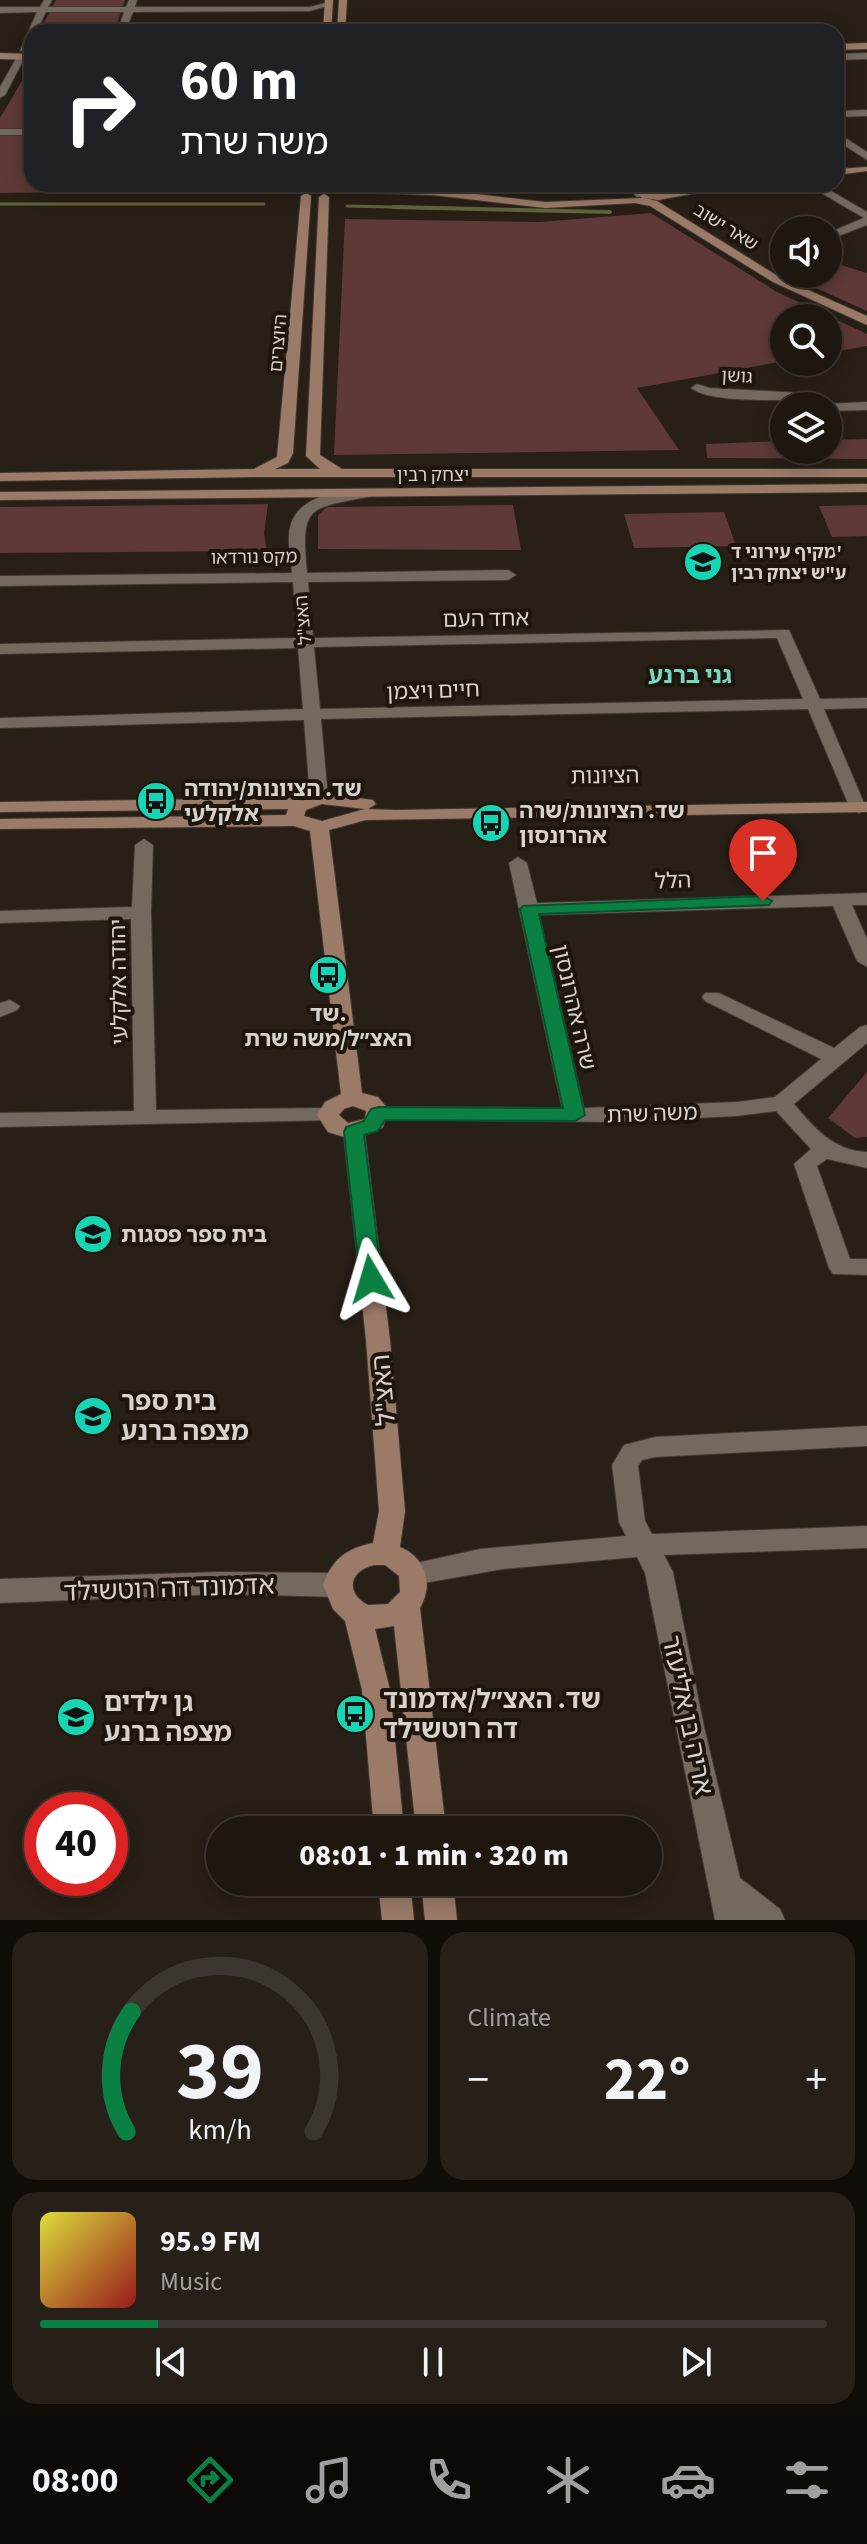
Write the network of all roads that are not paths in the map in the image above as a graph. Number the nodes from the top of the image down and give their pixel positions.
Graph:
1 (48, 0) edge
2 (343, 0) edge
3 (132, 4) edge
4 (329, 6) edge
5 (0, 10) edge
6 (43, 10) junction
7 (37, 24) edge
8 (124, 24) edge
9 (342, 24) edge
10 (867, 44) edge
11 (844, 45) edge
12 (24, 52) edge
13 (24, 53) edge
14 (3, 54) edge
15 (867, 56) edge
16 (844, 57) edge
17 (3, 82) edge
18 (0, 95) edge
19 (867, 113) edge
20 (844, 114) edge
21 (0, 132) edge
22 (24, 132) edge
23 (844, 143) edge
24 (866, 165) edge
25 (844, 170) edge
26 (302, 192) edge
27 (338, 192) edge
28 (433, 192) edge
29 (634, 192) edge
30 (694, 192) edge
31 (824, 192) edge
32 (306, 196) junction
33 (324, 197) junction
34 (638, 198) junction
35 (655, 200) junction
36 (867, 218) edge
37 (842, 230) edge
38 (867, 321) edge
39 (697, 388) dead end
40 (770, 395) edge
41 (867, 406) edge
42 (842, 407) edge
43 (254, 473) junction
44 (343, 473) junction
45 (867, 473) edge
46 (0, 477) edge
47 (867, 488) edge
48 (368, 493) junction
49 (0, 496) edge
50 (508, 575) dead end
51 (299, 577) junction
52 (0, 581) edge
53 (304, 644) junction
54 (0, 649) edge
55 (867, 703) edge
56 (815, 704) junction
57 (310, 717) junction
58 (0, 723) edge
59 (862, 801) edge
60 (0, 807) edge
61 (306, 807) junction
62 (344, 811) junction
63 (0, 824) edge
64 (319, 827) junction
65 (144, 845) dead end
66 (518, 863) dead end
67 (867, 899) edge
68 (840, 900) junction
69 (529, 909) junction
70 (141, 913) junction
71 (0, 917) edge
72 (867, 961) edge
73 (712, 997) dead end
74 (867, 1032) edge
75 (836, 1058) junction
76 (352, 1099) junction
77 (781, 1103) junction
78 (378, 1114) junction
79 (328, 1115) junction
80 (575, 1115) junction
81 (145, 1119) junction
82 (0, 1120) edge
83 (354, 1132) junction
84 (824, 1150) junction
85 (867, 1160) edge
86 (867, 1267) edge
87 (867, 1436) edge
88 (867, 1537) edge
89 (645, 1545) junction
90 (385, 1554) junction
91 (413, 1574) junction
92 (337, 1585) junction
93 (0, 1591) edge
94 (406, 1606) junction
95 (358, 1615) junction
96 (388, 1816) edge
97 (429, 1816) edge
98 (726, 1887) junction
99 (395, 1896) edge
100 (438, 1896) edge
101 (398, 1920) edge
102 (441, 1920) edge
103 (731, 1920) edge
104 (769, 1920) edge

1 - 6 street
2 - 9 street
3 - 4 street
3 - 6 street
3 - 8 street
5 - 6 street
6 - 7 street
10 - 11 street
12 - 14 street
13 - 17 street
15 - 16 street
17 - 18 street
19 - 20 street
21 - 22 street
23 - 24 street
24 - 25 street
26 - 32 street
27 - 33 street
28 - 34 street
29 - 34 street
30 - 35 street
31 - 36 street
32 - 33 street
32 - 43 street, היוצרים
33 - 44 street, היוצרים
34 - 35 street
35 - 38 street, שאר ישוב
36 - 37 street
39 - 40 street, גושן
41 - 42 street
43 - 44 street, יצחק רבין
43 - 46 street, יצחק רבין
44 - 45 street, יצחק רבין
47 - 48 street, יצחק רבין
48 - 49 street, יצחק רבין
48 - 51 street, האצ"ל
50 - 51 street, מקס נורדאו
51 - 52 street, מקס נורדאו
51 - 53 street, האצ"ל
53 - 54 street, אחד העם
53 - 56 street, אחד העם
53 - 57 street, האצ"ל
55 - 56 street, חיים ויצמן
56 - 57 street, חיים ויצמן
56 - 59 street, אחד העם
57 - 58 street, חיים ויצמן
57 - 61 street, האצ"ל
59 - 62 street, הציונות
60 - 61 street
61 - 62 street
61 - 63 street
61 - 64 street
62 - 64 street
64 - 76 street
65 - 70 street, יהודה אלקלעי
66 - 69 street, שרה אהרונסון
67 - 68 street, הלל
68 - 69 street, הלל
68 - 72 street
69 - 80 street, שרה אהרונסון
70 - 71 street
70 - 81 street, יהודה אלקלעי
73 - 75 street
74 - 75 street
75 - 77 street
76 - 78 street
76 - 79 street
77 - 80 street, משה שרת
77 - 84 street
78 - 80 street, משה שרת
78 - 83 street
79 - 81 street
79 - 83 street
81 - 82 street
83 - 90 street, האצ"ל
84 - 85 street
84 - 86 street
87 - 89 street, אריה בן אליעזר
88 - 89 street
89 - 91 street
89 - 98 street, אריה בן אליעזר
90 - 91 street
90 - 92 street
91 - 94 street
92 - 93 street, אדמונד דה רוטשילד
92 - 95 street
94 - 95 street
94 - 97 street
95 - 96 street
98 - 103 street, אריה בן אליעזר
98 - 104 street
99 - 101 street
100 - 102 street

